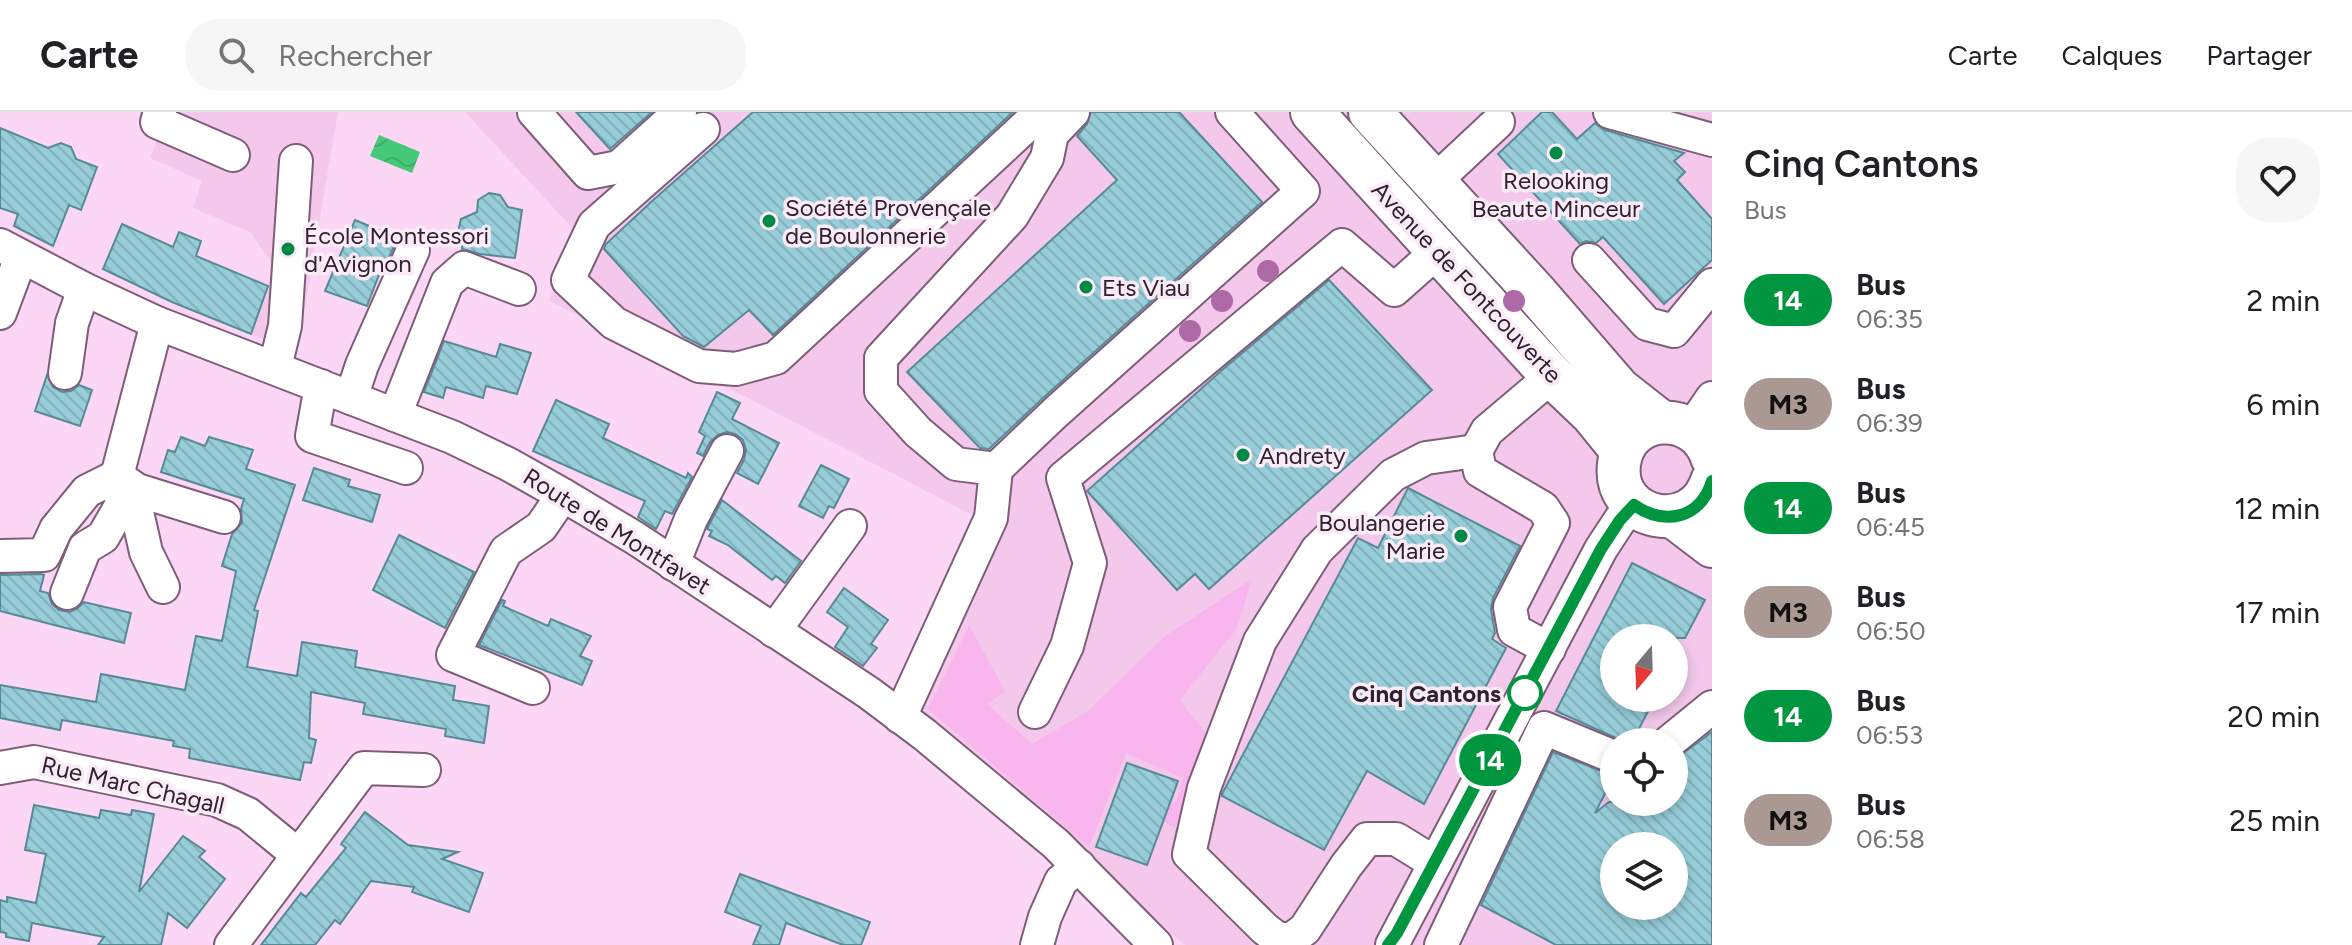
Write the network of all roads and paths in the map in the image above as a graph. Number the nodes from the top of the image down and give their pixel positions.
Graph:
1 (160, 112) edge
2 (534, 112) edge
3 (1041, 112) edge
4 (1073, 112) edge
5 (1232, 112) edge
6 (1312, 112) edge
7 (1370, 112) edge
8 (1610, 112) edge
9 (691, 121) edge
10 (1498, 122) dead end
11 (1712, 140) edge
12 (233, 155) dead end
13 (296, 161) dead end
14 (1434, 182) junction
15 (413, 250) dead end
16 (10, 251) edge
17 (1438, 251) junction
18 (1589, 260) dead end
19 (1712, 285) edge
20 (84, 289) junction
21 (519, 289) dead end
22 (0, 313) edge
23 (157, 323) junction
24 (275, 367) junction
25 (65, 373) dead end
26 (1552, 376) junction
27 (321, 386) junction
28 (351, 398) junction
29 (395, 415) junction
30 (1694, 426) edge
31 (727, 451) dead end
32 (1476, 451) junction
33 (1622, 451) junction
34 (406, 468) dead end
35 (996, 469) junction
36 (1712, 481) edge
37 (119, 490) junction
38 (563, 495) junction
39 (1634, 505) junction
40 (224, 517) dead end
41 (1674, 517) junction
42 (850, 526) dead end
43 (1712, 546) edge
44 (0, 556) edge
45 (673, 564) junction
46 (163, 587) dead end
47 (67, 593) dead end
48 (774, 631) junction
49 (1549, 649) junction
50 (533, 688) dead end
51 (1712, 707) edge
52 (1035, 712) dead end
53 (900, 717) junction
54 (1686, 728) edge
55 (1600, 751) edge
56 (0, 768) edge
57 (424, 770) dead end
58 (298, 855) junction
59 (1435, 863) junction
60 (1079, 866) junction
61 (1393, 941) edge
62 (231, 945) edge
63 (1037, 945) edge
64 (1156, 945) edge
65 (1441, 945) edge

1 - 12 street
2 - 9 street
3 - 9 street
4 - 35 street
5 - 35 street
6 - 17 main road, Avenue de Fontcouverte
7 - 14 main road, Avenue de Fontcouverte
8 - 11 street
10 - 14 street
13 - 24 street
14 - 30 main road, Avenue de Fontcouverte
15 - 28 street
16 - 20 street, Route de Montfavet
16 - 22 street
17 - 26 main road, Avenue de Fontcouverte
17 - 52 street
18 - 19 street
20 - 23 street, Route de Montfavet
20 - 25 street
21 - 29 street
23 - 24 street, Route de Montfavet
23 - 37 street
24 - 27 street, Route de Montfavet
26 - 32 street
26 - 33 main road, Avenue de Fontcouverte
27 - 28 street, Route de Montfavet
27 - 34 street
28 - 29 street, Route de Montfavet
29 - 38 street, Route de Montfavet
30 - 33 main road
31 - 45 street
32 - 49 street
32 - 59 street
33 - 39 main road
35 - 53 street
36 - 41 main road
37 - 40 street
37 - 44 street
37 - 46 street
37 - 47 street
38 - 45 street, Route de Montfavet
38 - 50 street
39 - 41 main road
39 - 49 street
41 - 43 main road
42 - 48 street
45 - 48 street, Route de Montfavet
48 - 53 street, Route de Montfavet
49 - 59 street
51 - 54 street
53 - 60 street, Route de Montfavet
55 - 65 street
56 - 58 street, Rue Marc Chagall
57 - 58 street
58 - 62 street
59 - 61 street
60 - 63 street
60 - 64 street, Route de Montfavet

